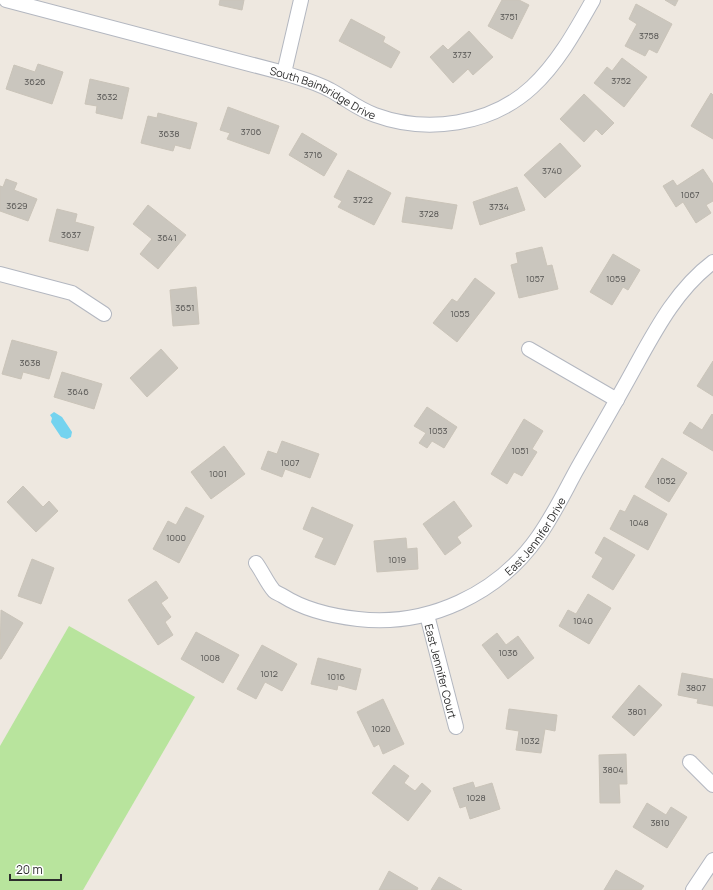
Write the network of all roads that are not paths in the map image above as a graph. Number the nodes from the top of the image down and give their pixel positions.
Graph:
1 (6, 0) edge
2 (301, 0) edge
3 (593, 0) edge
4 (284, 73) junction
5 (713, 262) edge
6 (0, 274) edge
7 (104, 314) dead end
8 (529, 349) dead end
9 (617, 400) junction
10 (256, 563) dead end
11 (427, 614) junction
12 (456, 727) dead end
13 (690, 762) dead end
14 (713, 785) edge
15 (713, 860) edge
16 (693, 890) edge

1 - 4 street, South Bainbridge Drive
2 - 4 street
3 - 4 street, South Bainbridge Drive
5 - 9 street, East Jennifer Drive
6 - 7 street
8 - 9 street
9 - 11 street, East Jennifer Drive
10 - 11 street, East Jennifer Drive
11 - 12 street, East Jennifer Court
13 - 14 street
15 - 16 street

